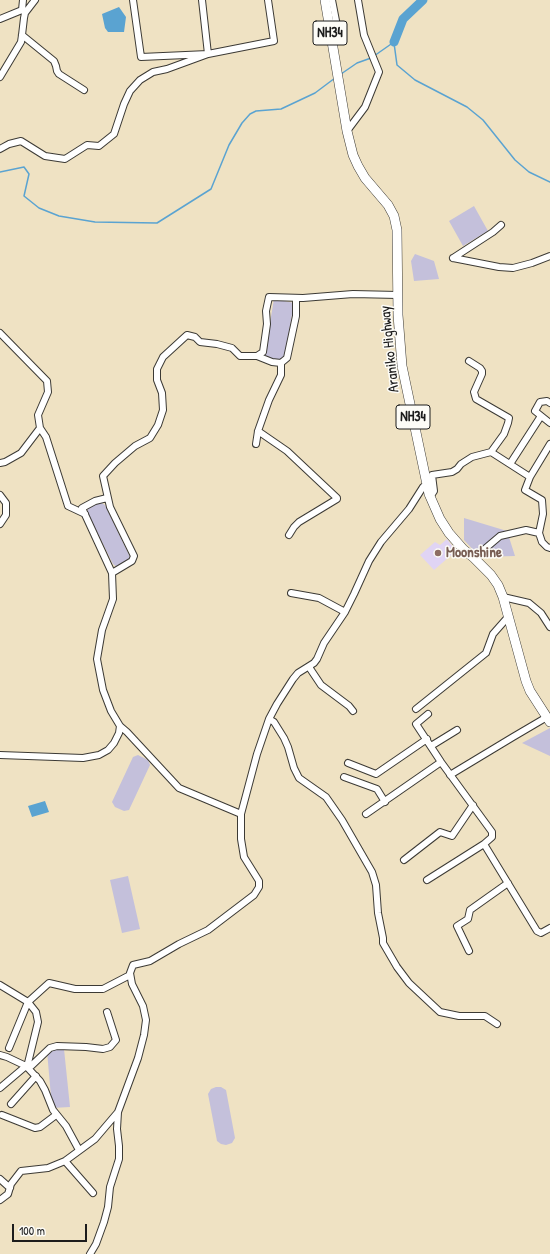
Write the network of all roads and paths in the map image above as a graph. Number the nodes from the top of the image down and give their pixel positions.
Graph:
1 (23, 0) edge
2 (35, 0) edge
3 (133, 0) edge
4 (202, 0) edge
5 (268, 0) edge
6 (325, 0) edge
7 (332, 0) edge
8 (358, 0) edge
9 (23, 12) junction
10 (0, 19) edge
11 (22, 35) junction
12 (332, 43) junction
13 (208, 54) junction
14 (0, 77) edge
15 (84, 90) dead end
16 (347, 131) junction
17 (0, 149) edge
18 (501, 225) dead end
19 (550, 256) edge
20 (398, 295) junction
21 (296, 298) junction
22 (0, 333) edge
23 (257, 356) junction
24 (469, 361) dead end
25 (280, 362) junction
26 (550, 403) edge
27 (541, 416) junction
28 (550, 423) edge
29 (40, 428) junction
30 (258, 431) junction
31 (256, 444) dead end
32 (550, 444) edge
33 (491, 452) junction
34 (0, 463) edge
35 (510, 464) junction
36 (530, 477) junction
37 (428, 490) junction
38 (0, 495) edge
39 (107, 498) junction
40 (85, 514) junction
41 (0, 524) edge
42 (539, 532) junction
43 (289, 535) dead end
44 (550, 548) edge
45 (474, 558) junction
46 (112, 573) junction
47 (291, 593) dead end
48 (503, 597) junction
49 (345, 612) junction
50 (508, 617) junction
51 (550, 627) edge
52 (309, 667) junction
53 (416, 709) dead end
54 (353, 711) dead end
55 (428, 714) dead end
56 (269, 719) junction
57 (548, 720) edge
58 (120, 726) junction
59 (457, 730) dead end
60 (427, 739) junction
61 (431, 746) junction
62 (0, 755) edge
63 (348, 762) dead end
64 (441, 762) junction
65 (450, 775) junction
66 (344, 777) dead end
67 (384, 802) junction
68 (473, 805) junction
69 (241, 814) junction
70 (366, 814) dead end
71 (484, 844) junction
72 (404, 860) dead end
73 (427, 880) dead end
74 (508, 883) junction
75 (550, 928) edge
76 (469, 951) dead end
77 (130, 976) junction
78 (0, 985) edge
79 (28, 1002) junction
80 (107, 1012) dead end
81 (497, 1024) dead end
82 (9, 1048) dead end
83 (0, 1055) edge
84 (27, 1067) junction
85 (36, 1076) junction
86 (0, 1088) edge
87 (11, 1104) dead end
88 (118, 1112) junction
89 (2, 1114) dead end
90 (56, 1115) junction
91 (78, 1150) junction
92 (64, 1161) junction
93 (0, 1179) edge
94 (10, 1188) junction
95 (93, 1193) dead end
96 (0, 1200) edge
97 (90, 1254) edge

1 - 9 street
2 - 9 street
3 - 13 street
4 - 13 street
5 - 13 street
6 - 12 highway, Araniko Highway / NH34
7 - 12 street
8 - 16 street
9 - 10 street
9 - 11 street
11 - 14 street
11 - 15 street
12 - 16 highway, Araniko Highway / NH34
13 - 17 street
16 - 20 highway, Araniko Highway / NH34
18 - 19 street
20 - 21 street
20 - 37 highway, Araniko Highway / NH34
21 - 23 street
21 - 25 street
22 - 29 street
23 - 25 street
23 - 39 street
24 - 33 street
25 - 30 street
26 - 27 street
27 - 28 street
27 - 35 street
29 - 34 street
29 - 40 street
30 - 31 street
30 - 43 street
32 - 36 street
33 - 35 street
33 - 37 street
35 - 36 street
36 - 42 street
37 - 45 highway, Araniko Highway / NH34
37 - 49 street
38 - 41 street
39 - 40 street
39 - 46 street
40 - 46 street
42 - 44 street
42 - 45 street
45 - 48 highway, Araniko Highway / NH34
46 - 58 street
47 - 49 street
48 - 50 highway, Araniko Highway / NH34
48 - 51 street
49 - 52 street
50 - 53 street
50 - 57 highway, Araniko Highway / NH34
52 - 54 street
52 - 56 street
55 - 60 street
56 - 69 street
56 - 81 street
57 - 65 street
58 - 62 street
58 - 69 street
59 - 61 street
60 - 61 street
60 - 63 street
61 - 64 street
64 - 65 street
64 - 67 street
65 - 68 street
66 - 67 street
67 - 70 street
68 - 71 street
68 - 72 street
69 - 77 street
71 - 73 street
71 - 74 street
74 - 75 street
74 - 76 street
77 - 79 street
77 - 88 street
78 - 79 street
79 - 82 street
79 - 84 street
80 - 84 street
83 - 84 street
84 - 85 street
84 - 86 street
85 - 87 street
85 - 90 street
88 - 91 street
88 - 97 street
89 - 90 street
90 - 91 street
91 - 92 street
92 - 94 street
92 - 95 street
93 - 94 street
94 - 96 street

